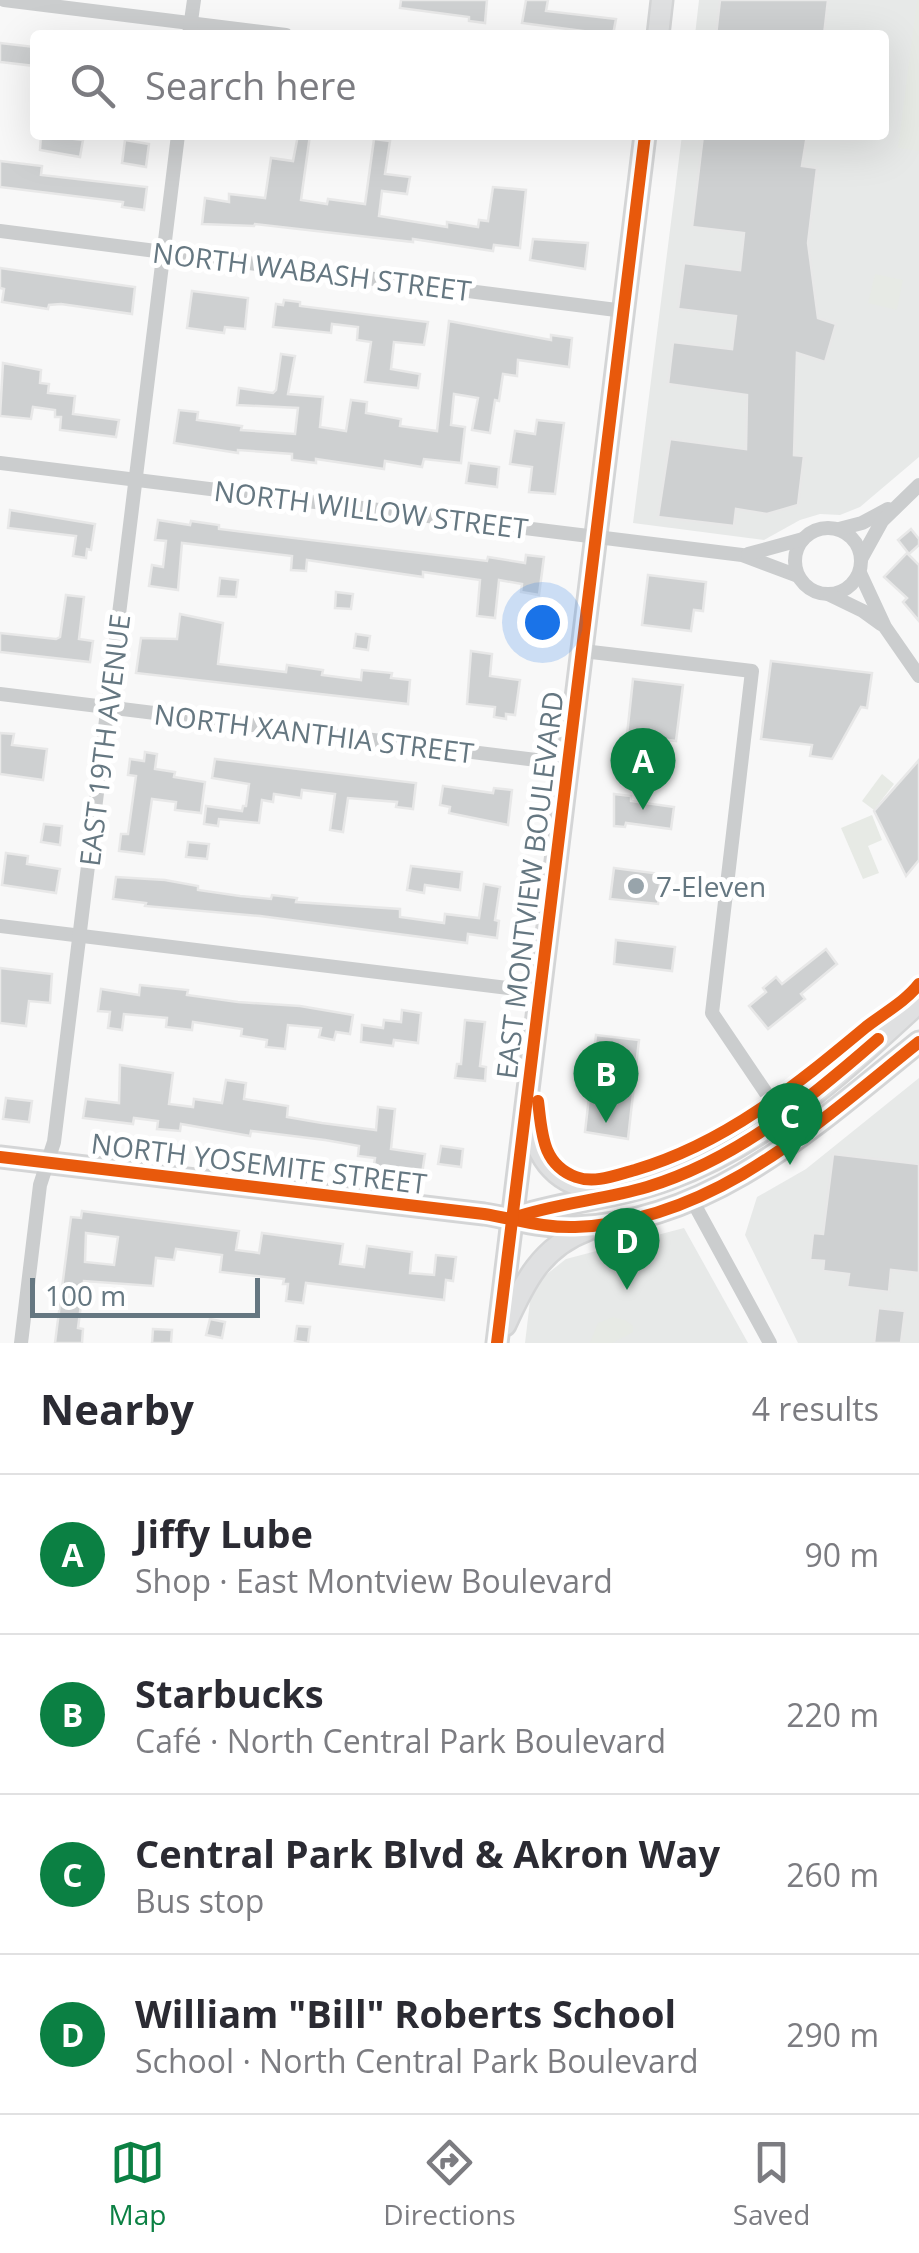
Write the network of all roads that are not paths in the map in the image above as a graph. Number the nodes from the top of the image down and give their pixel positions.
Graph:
1 (4, 0) edge
2 (194, 0) edge
3 (662, 0) edge
4 (190, 29) edge
5 (659, 30) edge
6 (177, 140) edge
7 (645, 140) edge
8 (0, 231) edge
9 (164, 252) junction
10 (624, 311) junction
11 (0, 463) edge
12 (136, 480) junction
13 (919, 485) edge
14 (897, 504) junction
15 (839, 530) junction
16 (596, 537) junction
17 (802, 539) junction
18 (742, 554) junction
19 (860, 566) junction
20 (798, 576) junction
21 (830, 595) junction
22 (886, 628) junction
23 (583, 651) junction
24 (919, 676) edge
25 (0, 694) edge
26 (108, 707) junction
27 (569, 764) junction
28 (0, 926) edge
29 (80, 935) junction
30 (541, 992) junction
31 (919, 1002) edge
32 (919, 1042) edge
33 (528, 1101) junction
34 (783, 1118) junction
35 (0, 1158) edge
36 (46, 1163) junction
37 (647, 1187) junction
38 (692, 1200) junction
39 (513, 1218) junction
40 (603, 1224) junction
41 (22, 1343) edge
42 (497, 1343) edge
43 (770, 1343) edge

1 - 4 street
2 - 4 street
3 - 5 main road
6 - 9 street, EAST 19TH AVENUE
7 - 10 main road, EAST MONTVIEW BOULEVARD
8 - 9 street, NORTH WABASH STREET
9 - 10 street, NORTH WABASH STREET
9 - 12 street, EAST 19TH AVENUE
10 - 16 main road, EAST MONTVIEW BOULEVARD
11 - 12 street, NORTH WILLOW STREET
12 - 16 street, NORTH WILLOW STREET
12 - 26 street, EAST 19TH AVENUE
13 - 14 street
14 - 15 street
14 - 19 street
15 - 17 street
15 - 19 street
16 - 18 street, NORTH WILLOW STREET
16 - 23 main road, EAST MONTVIEW BOULEVARD
17 - 18 street, NORTH WILLOW STREET
17 - 20 street
18 - 20 street, NORTH WILLOW STREET
19 - 21 street
19 - 22 street
20 - 21 street
21 - 22 street
22 - 24 street
23 - 27 main road, EAST MONTVIEW BOULEVARD
23 - 34 street
25 - 26 street, NORTH XANTHIA STREET
26 - 27 street, NORTH XANTHIA STREET
26 - 29 street, EAST 19TH AVENUE
27 - 30 main road, EAST MONTVIEW BOULEVARD
28 - 29 street
29 - 30 street
29 - 36 street, EAST 19TH AVENUE
30 - 33 main road, EAST MONTVIEW BOULEVARD
31 - 34 main road
32 - 38 main road
33 - 37 main road
33 - 39 main road, EAST MONTVIEW BOULEVARD
34 - 37 main road
35 - 36 main road, NORTH YOSEMITE STREET
36 - 39 main road, NORTH YOSEMITE STREET
36 - 41 street, EAST 19TH AVENUE
37 - 39 main road
38 - 40 main road
38 - 43 street
39 - 40 main road, NORTH YOSEMITE STREET
39 - 42 main road, EAST MONTVIEW BOULEVARD
40 - 42 main road

